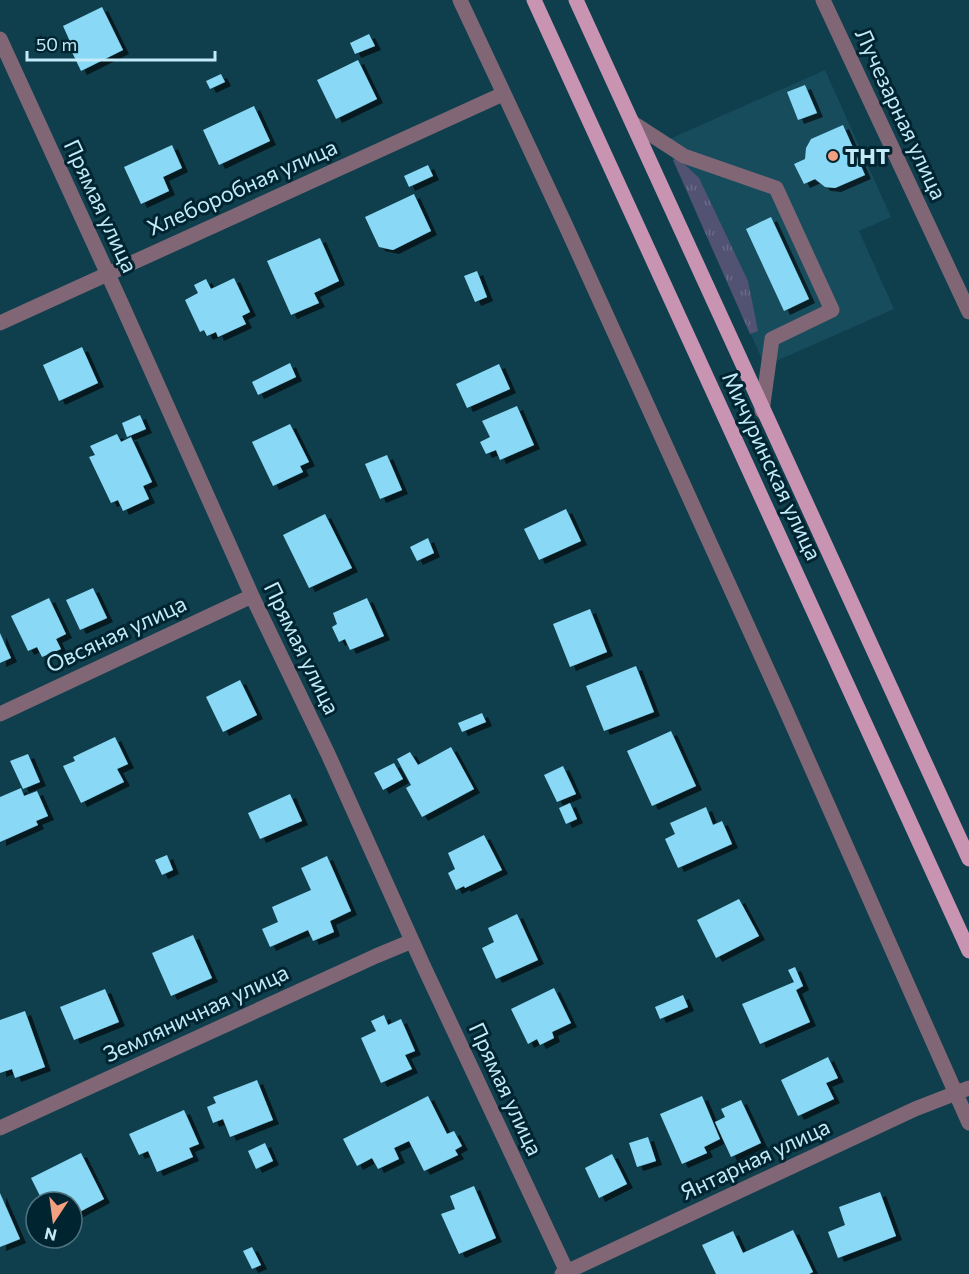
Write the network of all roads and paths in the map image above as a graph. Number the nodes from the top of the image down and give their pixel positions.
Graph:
1 (460, 0) edge
2 (534, 0) edge
3 (576, 0) edge
4 (823, 0) edge
5 (0, 39) edge
6 (503, 94) junction
7 (633, 123) junction
8 (107, 274) junction
9 (969, 312) edge
10 (0, 323) edge
11 (762, 411) junction
12 (252, 596) junction
13 (0, 714) edge
14 (969, 859) edge
15 (412, 941) junction
16 (969, 951) edge
17 (962, 1091) edge
18 (969, 1123) edge
19 (0, 1128) edge
20 (566, 1273) edge

1 - 6 street
2 - 16 main road, Мичуринская улица
3 - 7 main road, Мичуринская улица
4 - 9 street, Лучезарная улица
5 - 8 street, Прямая улица
6 - 8 street, Хлеборобная улица
6 - 17 street
7 - 11 main road, Мичуринская улица
7 - 11 street
8 - 10 street, Хлеборобная улица
8 - 12 street, Прямая улица
11 - 14 main road, Мичуринская улица
12 - 13 street, Овсяная улица
12 - 15 street, Прямая улица
15 - 19 street, Земляничная улица
15 - 20 street, Прямая улица
17 - 18 street
17 - 20 street, Янтарная улица

